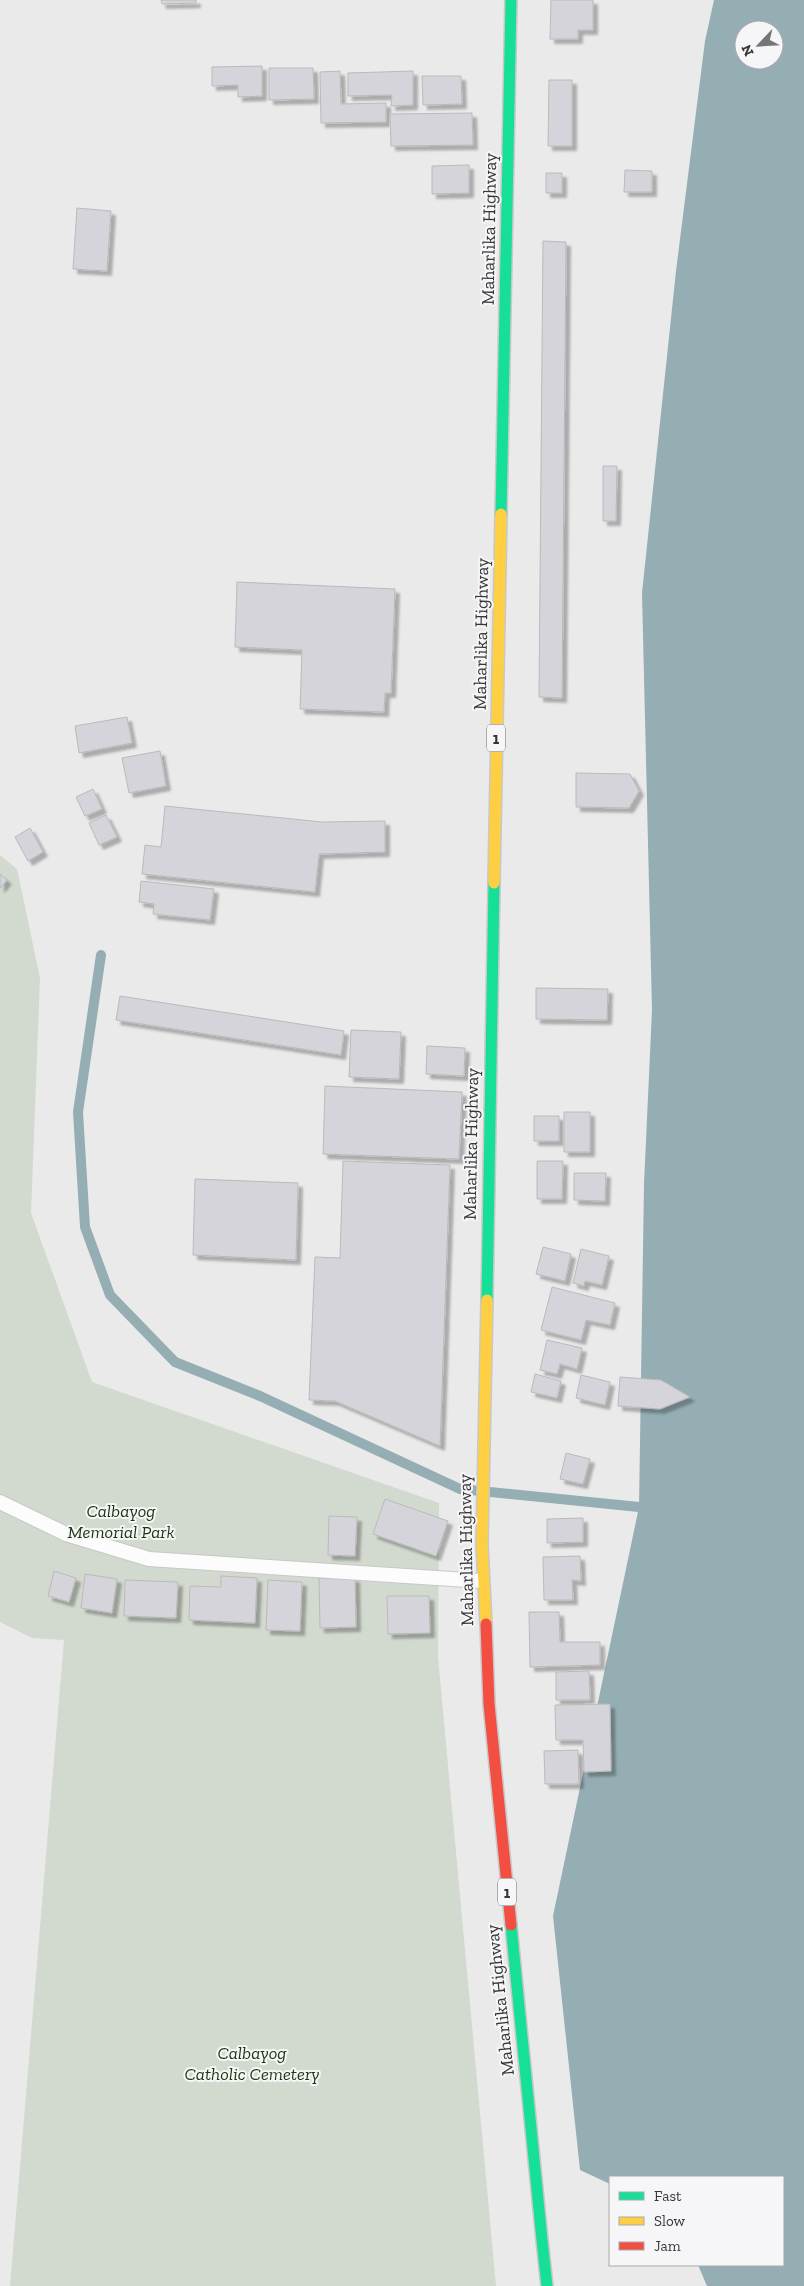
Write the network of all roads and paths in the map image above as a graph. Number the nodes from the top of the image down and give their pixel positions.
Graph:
1 (511, 0) edge
2 (0, 1502) edge
3 (482, 1581) junction
4 (546, 2286) edge

1 - 3 main road, Maharlika Highway / 1
2 - 3 lane
3 - 4 main road, Maharlika Highway / 1

